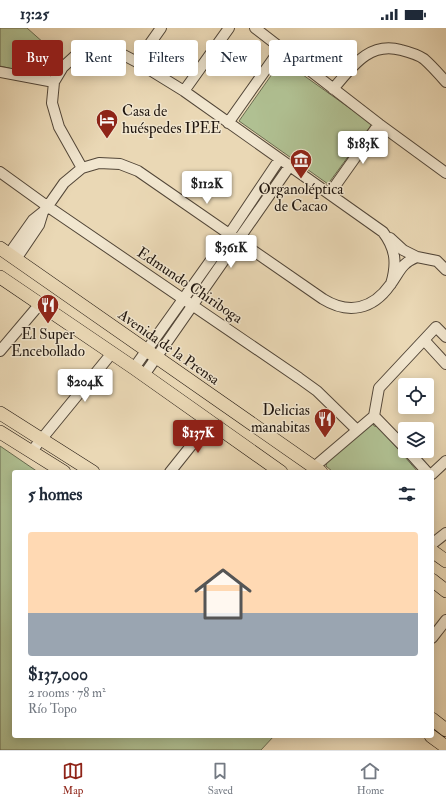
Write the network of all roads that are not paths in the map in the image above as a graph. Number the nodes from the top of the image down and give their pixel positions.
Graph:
1 (161, 28) edge
2 (229, 28) edge
3 (255, 28) edge
4 (153, 40) edge
5 (271, 40) edge
6 (134, 60) edge
7 (269, 65) edge
8 (0, 72) edge
9 (160, 76) edge
10 (317, 76) edge
11 (54, 82) junction
12 (446, 82) edge
13 (333, 89) junction
14 (184, 91) junction
15 (228, 124) junction
16 (379, 124) junction
17 (279, 160) junction
18 (289, 167) junction
19 (82, 168) junction
20 (0, 172) edge
21 (446, 174) edge
22 (330, 193) junction
23 (45, 209) junction
24 (383, 232) junction
25 (234, 237) junction
26 (8, 254) edge
27 (417, 257) junction
28 (446, 270) edge
29 (0, 277) edge
30 (391, 284) junction
31 (188, 302) junction
32 (39, 305) junction
33 (446, 337) edge
34 (424, 340) junction
35 (0, 352) edge
36 (112, 353) junction
37 (151, 355) junction
38 (446, 364) edge
39 (139, 372) junction
40 (0, 413) edge
41 (374, 416) junction
42 (210, 422) junction
43 (358, 430) junction
44 (0, 432) edge
45 (42, 438) junction
46 (398, 441) edge
47 (31, 452) junction
48 (414, 458) edge
49 (446, 462) edge
50 (61, 470) edge
51 (90, 470) edge
52 (172, 470) edge
53 (278, 470) edge
54 (318, 470) edge
55 (425, 470) edge
56 (434, 472) edge
57 (446, 533) edge
58 (434, 542) edge
59 (434, 552) edge
60 (446, 561) edge
61 (434, 582) edge
62 (446, 591) edge
63 (446, 620) edge
64 (434, 635) edge
65 (434, 721) edge
66 (446, 730) edge
67 (434, 738) edge
68 (446, 747) edge

1 - 4 street
2 - 14 street
3 - 5 street
6 - 11 street
7 - 15 street
8 - 11 street
9 - 14 street
10 - 13 street
11 - 19 street
12 - 13 street
13 - 16 street
14 - 15 street
15 - 17 street
16 - 21 street
16 - 22 street
17 - 18 street
17 - 25 street
18 - 22 street
18 - 25 street
19 - 23 street
19 - 25 street
20 - 23 street, Edmundo Chiriboga
22 - 24 street
23 - 26 street
23 - 31 street, Edmundo Chiriboga
24 - 27 street
24 - 30 street
25 - 30 street
25 - 31 street
26 - 37 main road, Avenida de la Prensa
27 - 28 street
27 - 30 street
29 - 32 main road
31 - 37 street
31 - 43 street, Edmundo Chiriboga
32 - 35 street
32 - 36 main road
33 - 34 street
34 - 38 street
34 - 41 street
36 - 39 main road
36 - 45 street
37 - 39 street
37 - 54 main road, Avenida de la Prensa
39 - 42 main road
40 - 45 main road
41 - 43 street
41 - 46 street
42 - 52 street
42 - 53 main road
43 - 54 street
44 - 47 main road
45 - 47 street
45 - 51 main road
47 - 50 main road
48 - 55 street
49 - 56 street
57 - 58 street
59 - 60 main road
61 - 62 main road
63 - 64 street
65 - 66 main road
67 - 68 main road

